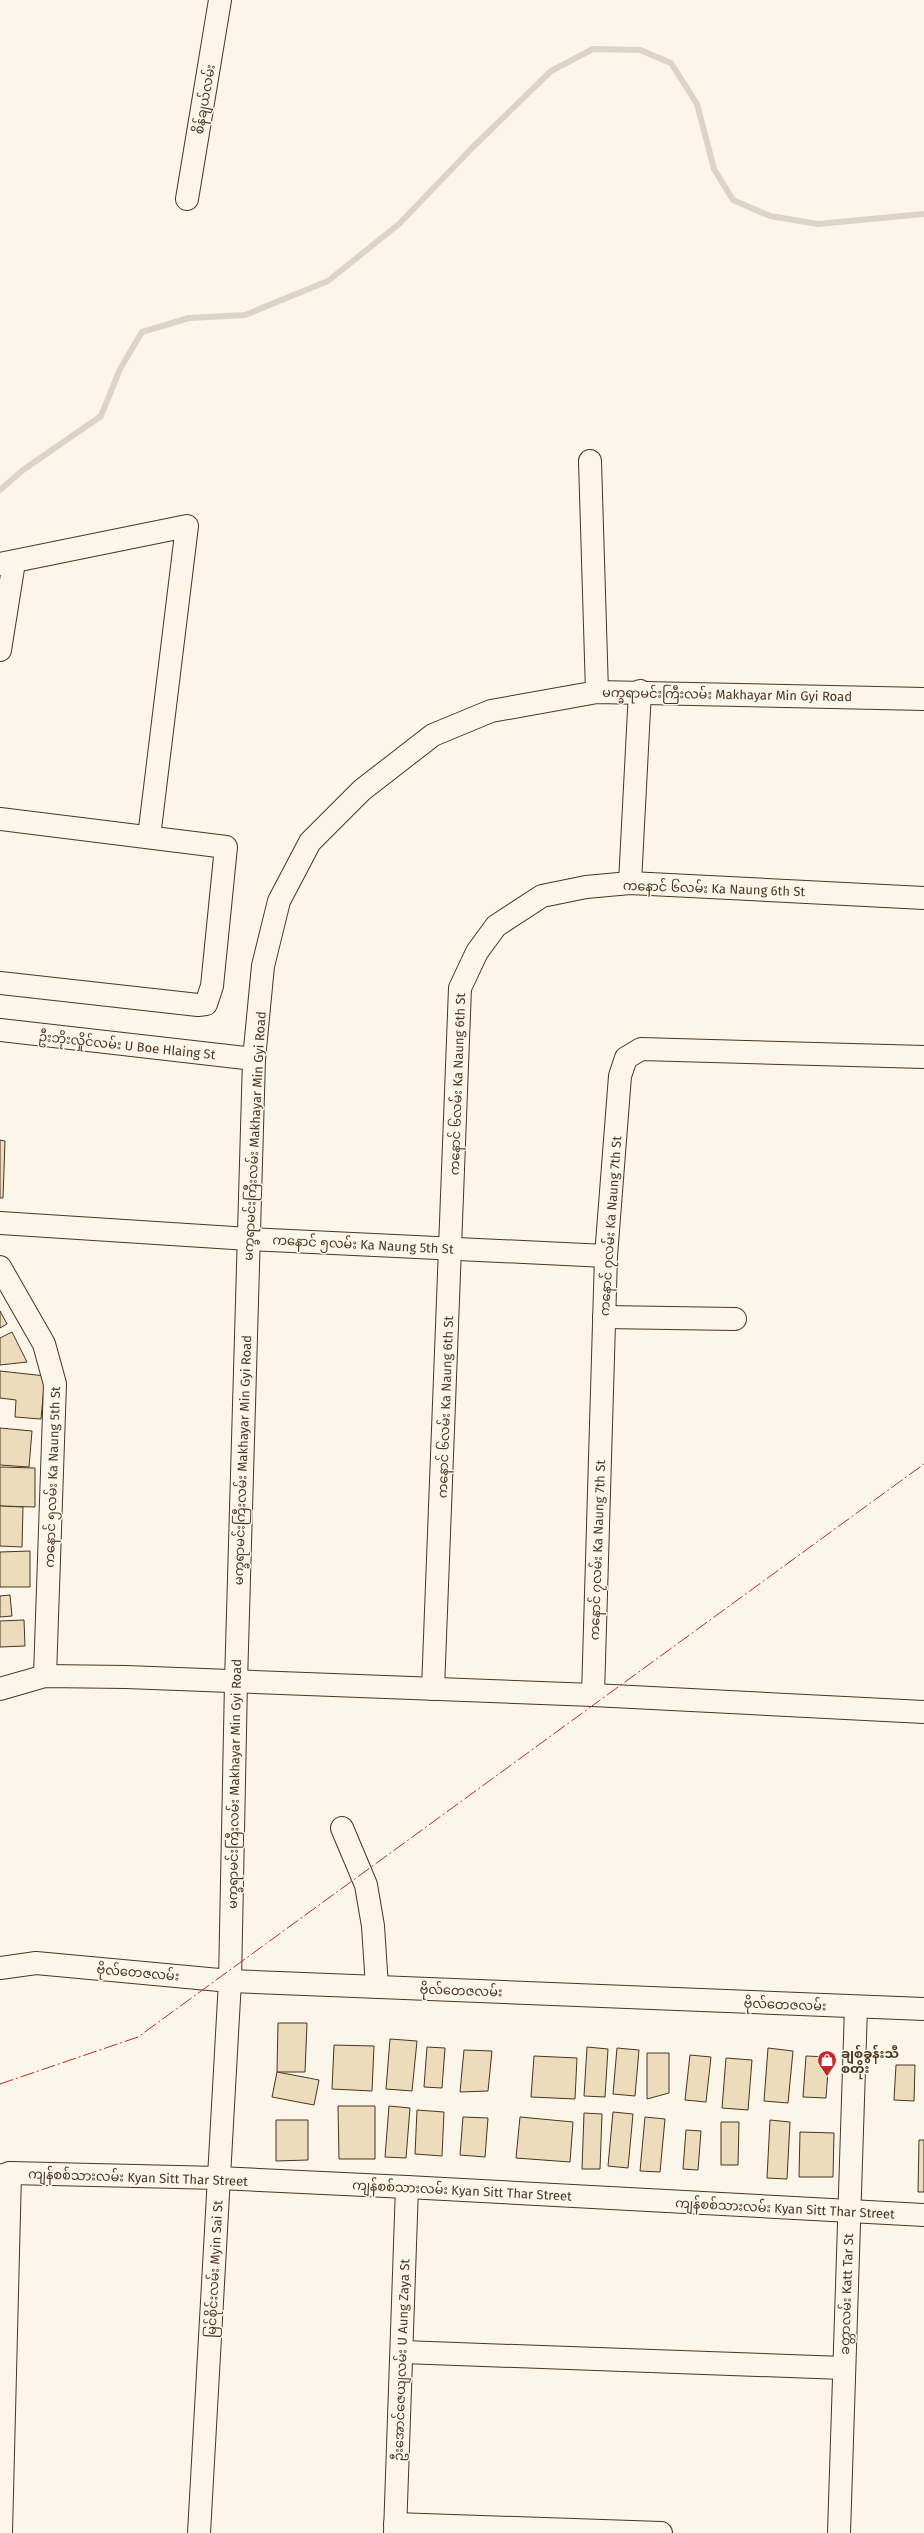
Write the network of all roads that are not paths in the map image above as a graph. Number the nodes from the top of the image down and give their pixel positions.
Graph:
1 (220, 0) edge
2 (187, 199) dead end
3 (590, 461) dead end
4 (7, 563) edge
5 (0, 650) edge
6 (640, 691) junction
7 (597, 692) junction
8 (924, 698) edge
9 (0, 819) edge
10 (149, 837) junction
11 (630, 883) junction
12 (924, 898) edge
13 (0, 983) edge
14 (0, 1030) edge
15 (924, 1056) edge
16 (254, 1059) junction
17 (0, 1223) edge
18 (249, 1239) junction
19 (451, 1248) junction
20 (606, 1256) junction
21 (0, 1267) edge
22 (604, 1317) junction
23 (735, 1319) dead end
24 (45, 1676) junction
25 (236, 1682) junction
26 (0, 1689) edge
27 (433, 1689) junction
28 (593, 1695) junction
29 (924, 1712) edge
30 (342, 1828) dead end
31 (0, 1968) edge
32 (230, 1981) junction
33 (377, 1987) junction
34 (856, 2006) junction
35 (924, 2009) edge
36 (5, 2174) edge
37 (219, 2178) junction
38 (407, 2187) junction
39 (849, 2211) junction
40 (924, 2215) edge
41 (402, 2352) junction
42 (843, 2368) junction
43 (395, 2528) edge
44 (1, 2533) edge
45 (199, 2533) edge
46 (661, 2533) edge
47 (839, 2533) edge

1 - 2 street, စိန်ချယ်လမ်း
3 - 7 street
4 - 5 street
4 - 10 street
6 - 7 street, မက္ခရာမင်းကြီးလမ်း Makhayar Min Gyi Road
6 - 8 street, မက္ခရာမင်းကြီးလမ်း Makhayar Min Gyi Road
6 - 11 street
7 - 16 street, မက္ခရာမင်းကြီးလမ်း Makhayar Min Gyi Road
9 - 10 street
10 - 13 street
11 - 12 street, ကနောင် ၆လမ်း Ka Naung 6th St
11 - 19 street, ကနောင် ၆လမ်း Ka Naung 6th St
14 - 16 street, ဦးဘိုးလှိုင်လမ်း U Boe Hlaing St
15 - 20 street, ကနောင် ၇လမ်း Ka Naung 7th St
16 - 18 street, မက္ခရာမင်းကြီးလမ်း Makhayar Min Gyi Road
17 - 18 street, ကနောင် ၅လမ်း Ka Naung 5th St
18 - 19 street, ကနောင် ၅လမ်း Ka Naung 5th St
18 - 25 street, မက္ခရာမင်းကြီးလမ်း Makhayar Min Gyi Road
19 - 20 street, ကနောင် ၅လမ်း Ka Naung 5th St
19 - 27 street, ကနောင် ၆လမ်း Ka Naung 6th St
20 - 22 street, ကနောင် ၇လမ်း Ka Naung 7th St
21 - 24 street, ကနောင် ၅လမ်း Ka Naung 5th St
22 - 23 street
22 - 28 street, ကနောင် ၇လမ်း Ka Naung 7th St
24 - 25 street
24 - 26 street
25 - 27 street
25 - 32 street, မက္ခရာမင်းကြီးလမ်း Makhayar Min Gyi Road
27 - 28 street
28 - 29 street
30 - 33 street
31 - 32 street, ဗိုလ်တေဇလမ်း
32 - 33 street, ဗိုလ်တေဇလမ်း
32 - 37 street, မြင်စိုင်းလမ်း Myin Sai St
33 - 34 street, ဗိုလ်တေဇလမ်း
34 - 35 street, ဗိုလ်တေဇလမ်း
34 - 39 street, ခတ္တာလမ်း Katt Tar St
36 - 37 street, ကျန်စစ်သားလမ်း Kyan Sitt Thar Street
36 - 44 street
37 - 38 street, ကျန်စစ်သားလမ်း Kyan Sitt Thar Street
37 - 45 street, မြင်စိုင်းလမ်း Myin Sai St
38 - 39 street, ကျန်စစ်သားလမ်း Kyan Sitt Thar Street
38 - 41 street, ဦးအောင်ဇေယျလမ်း U Aung Zaya St
39 - 40 street, ကျန်စစ်သားလမ်း Kyan Sitt Thar Street
39 - 42 street, ခတ္တာလမ်း Katt Tar St
41 - 42 street
41 - 43 street, ဦးအောင်ဇေယျလမ်း U Aung Zaya St
42 - 47 street, ခတ္တာလမ်း Katt Tar St
43 - 46 street

